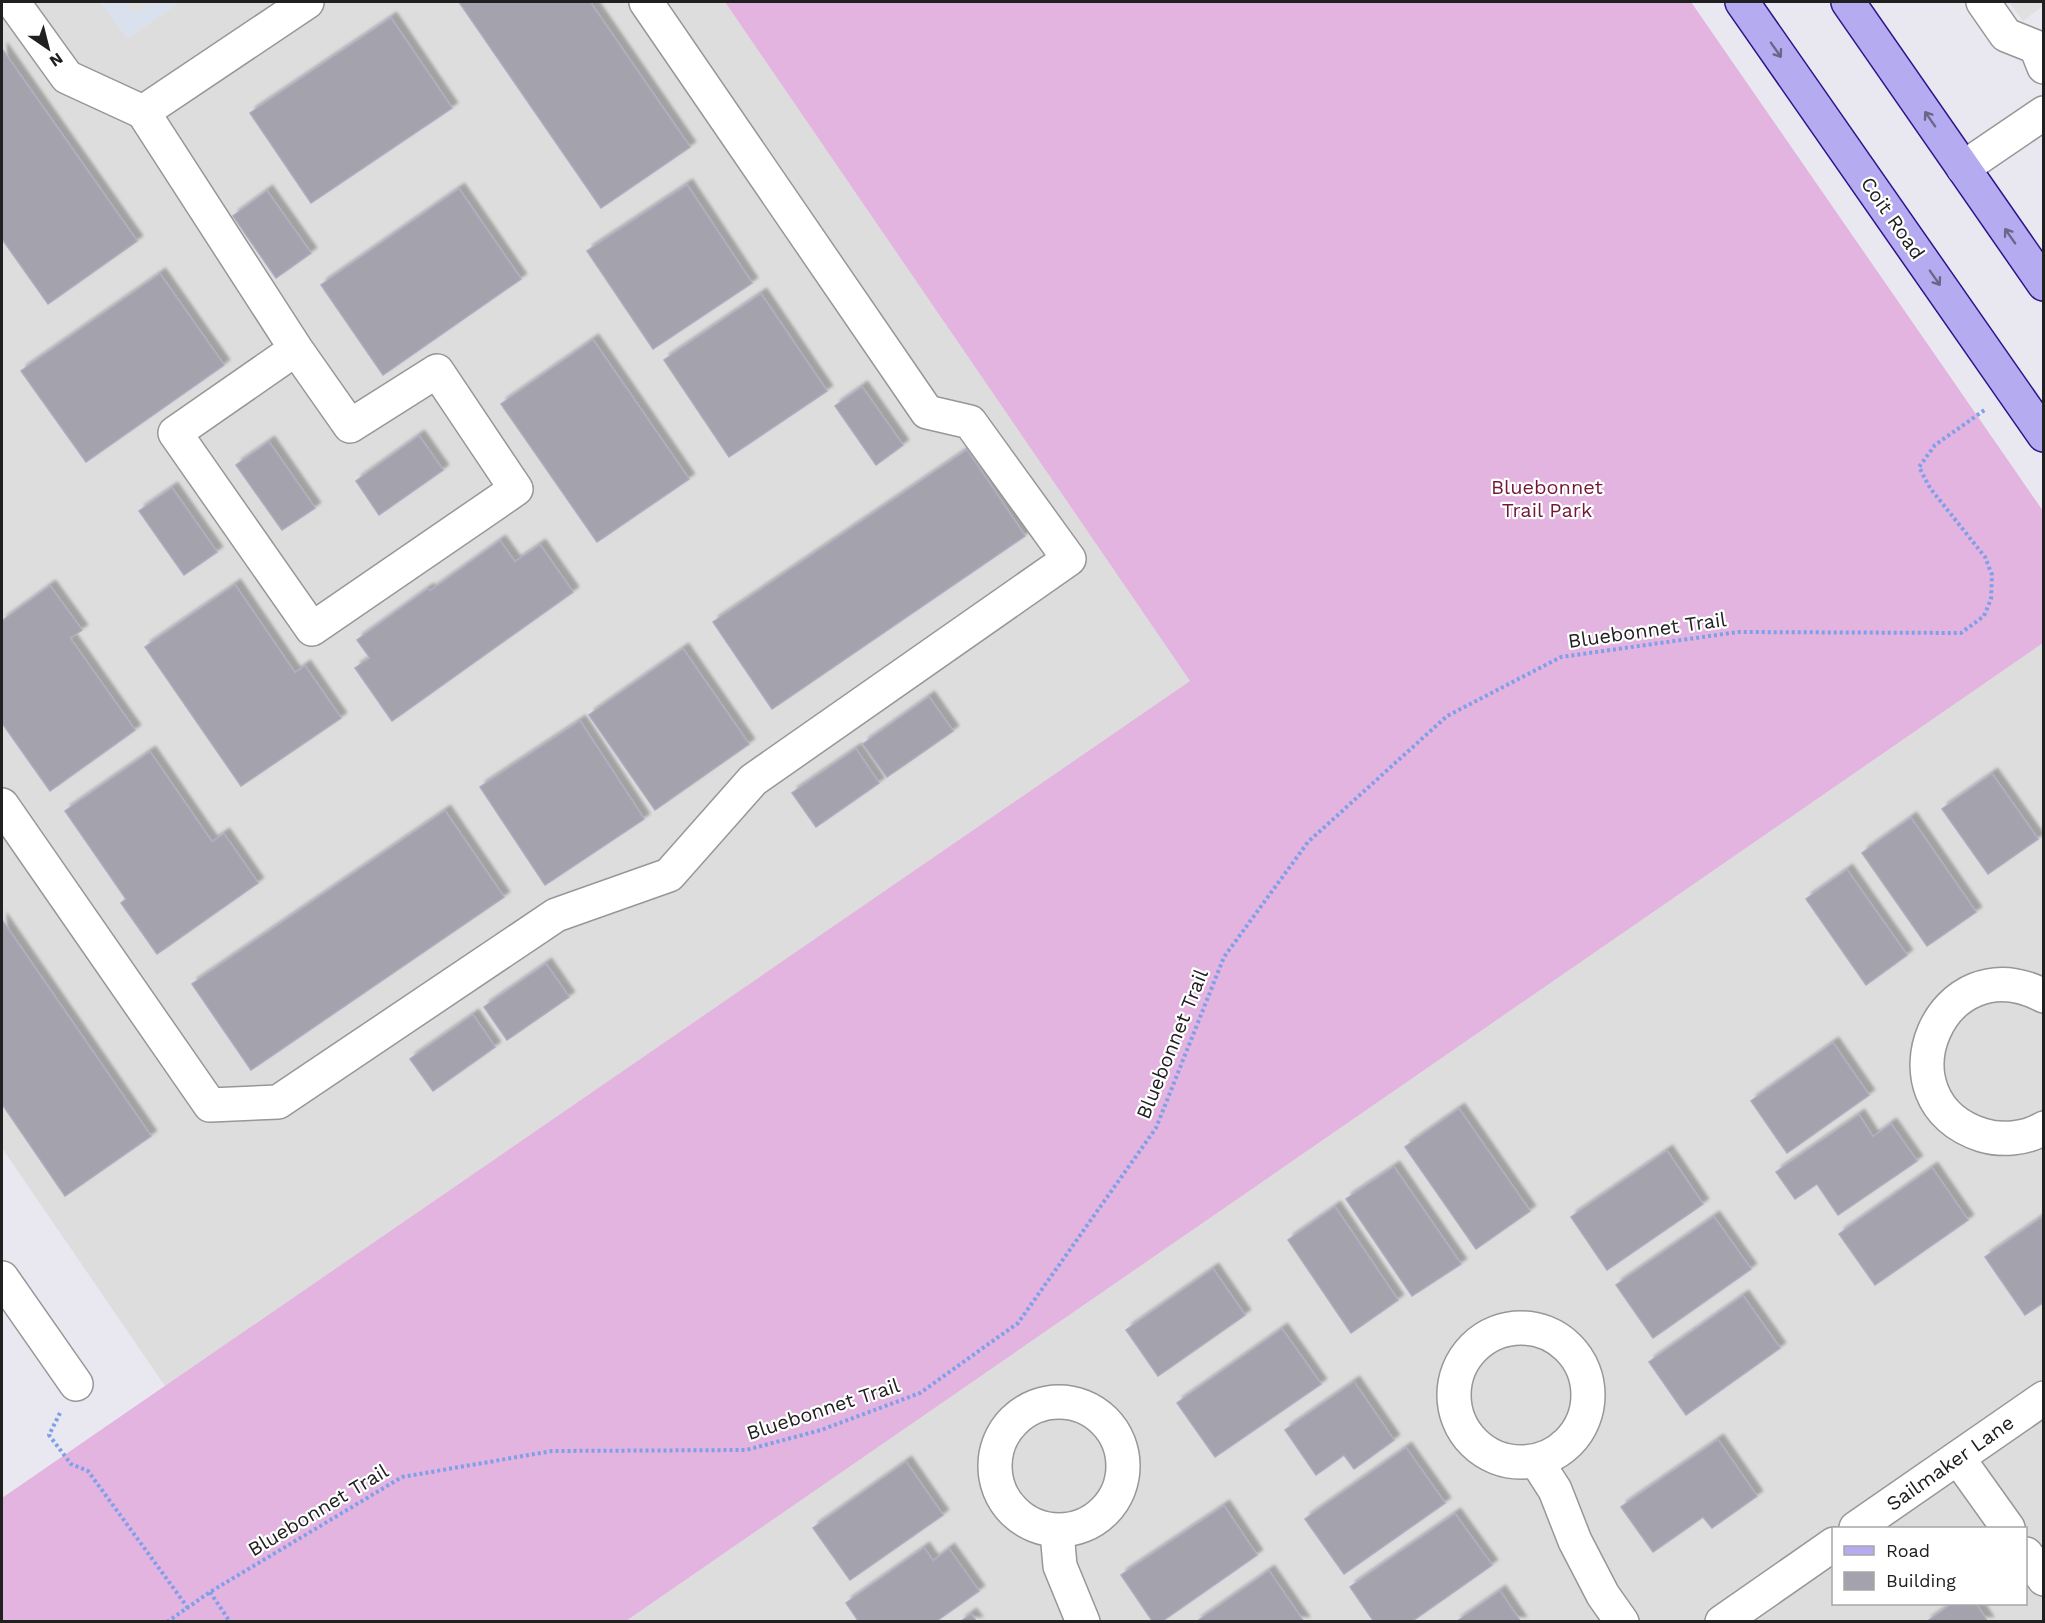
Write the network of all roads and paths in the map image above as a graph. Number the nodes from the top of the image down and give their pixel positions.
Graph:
1 (13, 2) edge
2 (307, 2) edge
3 (646, 2) edge
4 (1742, 2) edge
5 (1848, 2) edge
6 (1983, 2) edge
7 (2041, 52) edge
8 (143, 112) junction
9 (2043, 113) edge
10 (1963, 168) junction
11 (2043, 284) edge
12 (296, 349) junction
13 (1982, 411) dead end
14 (2043, 435) edge
15 (5, 820) edge
16 (2043, 996) edge
17 (2043, 1128) edge
18 (2, 1278) edge
19 (76, 1384) joint
20 (2043, 1398) edge
21 (1958, 1458) junction
22 (1537, 1462) junction
23 (1857, 1527) edge
24 (2007, 1527) edge
25 (1057, 1532) dead end
26 (1832, 1545) edge
27 (2027, 1557) edge
28 (2043, 1579) edge
29 (210, 1592) junction
30 (188, 1608) junction
31 (167, 1622) edge
32 (230, 1622) edge
33 (1083, 1622) edge
34 (1622, 1622) edge
35 (1722, 1622) edge

1 - 8 street
2 - 8 street
3 - 15 street
4 -> 14 main road, Coit Road
10 -> 5 main road
6 - 7 street
8 - 12 street
9 - 10 street
11 -> 10 main road
12 - 12 street
13 - 29 path, Bluebonnet Trail
16 - 17 street
18 - 19 street
19 - 30 path
20 - 21 street, Sailmaker Lane
21 - 23 street, Sailmaker Lane
21 - 24 street
22 - 22 street
22 - 34 street
25 - 33 street
26 - 35 street
27 - 28 street
29 - 30 path, Bluebonnet Trail
29 - 32 path
30 - 31 path, Bluebonnet Trail

